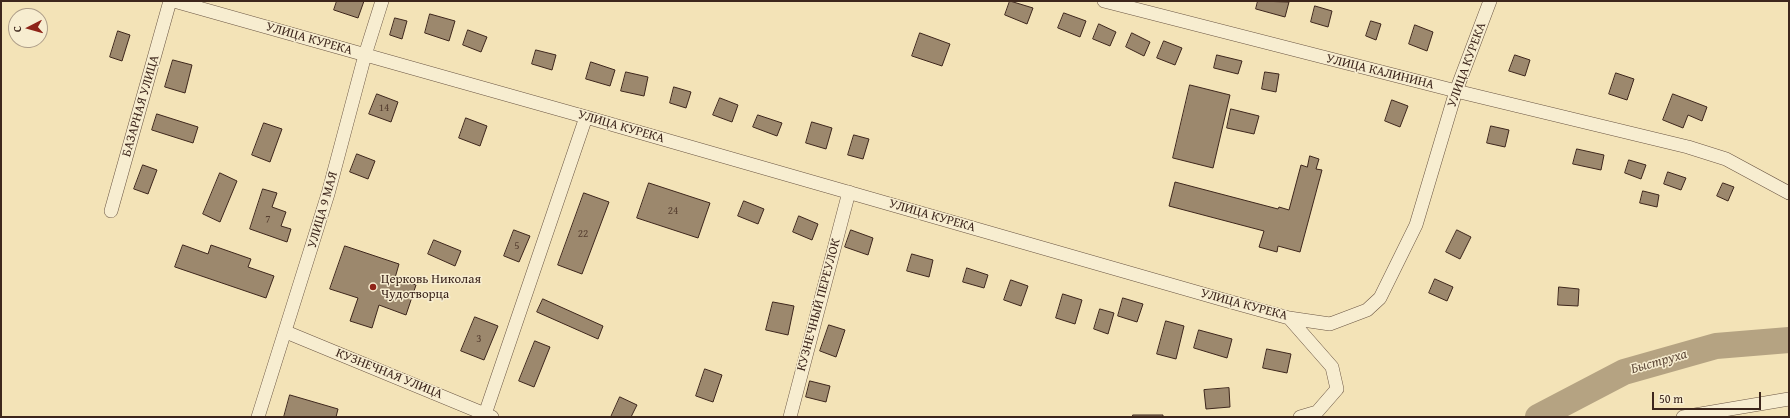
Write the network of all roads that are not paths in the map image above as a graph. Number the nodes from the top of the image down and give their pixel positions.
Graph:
1 (170, 1) edge
2 (174, 1) edge
3 (382, 1) edge
4 (1104, 1) edge
5 (1490, 1) edge
6 (365, 55) junction
7 (1456, 91) junction
8 (586, 117) junction
9 (848, 192) junction
10 (1789, 193) edge
11 (111, 212) dead end
12 (1289, 318) junction
13 (286, 332) junction
14 (1789, 399) edge
15 (487, 416) edge
16 (258, 417) edge
17 (790, 417) edge
18 (1300, 417) edge
19 (1683, 417) edge

1 - 11 street, БАЗАРНАЯ УЛИЦА
2 - 6 street, УЛИЦА КУРЕКА
3 - 6 street, УЛИЦА 9 МАЯ
4 - 7 street, УЛИЦА КАЛИНИНА
5 - 7 street, УЛИЦА КУРЕКА
6 - 8 street, УЛИЦА КУРЕКА
6 - 13 street, УЛИЦА 9 МАЯ
7 - 10 street, УЛИЦА КАЛИНИНА
7 - 12 street, УЛИЦА КУРЕКА
8 - 9 street, УЛИЦА КУРЕКА
8 - 15 street
9 - 12 street, УЛИЦА КУРЕКА
9 - 17 street, КУЗНЕЧНЫЙ ПЕРЕУЛОК
12 - 18 street
13 - 15 street, КУЗНЕЧНАЯ УЛИЦА
13 - 16 street, УЛИЦА 9 МАЯ
14 - 19 street

